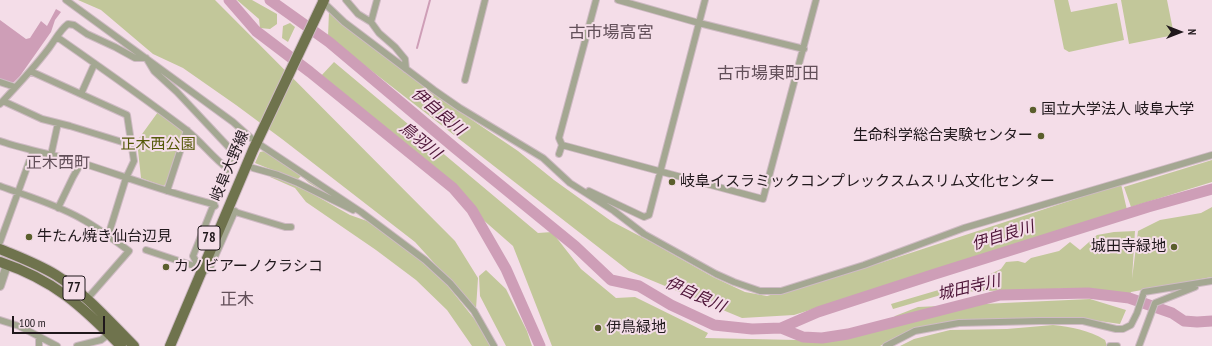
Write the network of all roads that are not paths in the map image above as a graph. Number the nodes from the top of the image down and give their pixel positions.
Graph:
1 (66, 0) edge
2 (346, 0) edge
3 (377, 0) edge
4 (485, 0) edge
5 (596, 0) edge
6 (618, 0) edge
7 (705, 0) edge
8 (816, 0) edge
9 (319, 3) edge
10 (371, 22) junction
11 (699, 22) junction
12 (56, 37) junction
13 (804, 49) junction
14 (146, 58) junction
15 (92, 67) dead end
16 (406, 69) junction
17 (30, 71) junction
18 (465, 80) dead end
19 (0, 82) edge
20 (15, 87) junction
21 (81, 94) junction
22 (2, 102) edge
23 (58, 123) junction
24 (187, 130) junction
25 (256, 136) junction
26 (0, 141) edge
27 (132, 145) junction
28 (562, 145) junction
29 (33, 151) junction
30 (559, 154) dead end
31 (51, 155) junction
32 (1212, 155) edge
33 (81, 163) junction
34 (228, 168) junction
35 (253, 168) dead end
36 (660, 171) junction
37 (126, 178) junction
38 (570, 183) junction
39 (0, 186) edge
40 (167, 191) junction
41 (18, 193) junction
42 (214, 205) junction
43 (58, 208) junction
44 (361, 212) junction
45 (292, 227) dead end
46 (108, 236) junction
47 (0, 242) edge
48 (0, 250) edge
49 (146, 250) dead end
50 (4, 263) edge
51 (199, 268) junction
52 (1212, 281) edge
53 (0, 286) edge
54 (87, 299) junction
55 (0, 320) edge
56 (110, 334) junction
57 (39, 337) junction
58 (39, 346) edge
59 (57, 346) edge
60 (77, 346) edge
61 (121, 346) edge
62 (134, 346) edge
63 (164, 346) edge
64 (170, 346) edge
65 (494, 346) edge
66 (886, 346) edge
67 (1110, 346) edge
68 (1117, 346) edge
69 (1139, 346) edge

1 - 14 street
2 - 10 street
3 - 10 street
4 - 18 street
5 - 28 street
6 - 11 street
7 - 11 street
8 - 13 street
9 - 16 street
9 - 25 main road, 岐阜大野線 / 78
10 - 16 street
11 - 13 street
11 - 36 street
12 - 14 street
12 - 17 street
12 - 24 street
13 - 36 street
14 - 25 street
14 - 34 street
15 - 21 street
16 - 38 street
17 - 20 street
17 - 21 street
19 - 20 street
20 - 22 street
21 - 27 street
22 - 23 street
23 - 27 street
23 - 31 street
24 - 34 street
24 - 40 street
25 - 44 street
25 - 51 main road, 岐阜大野線 / 78
26 - 29 street
27 - 37 street
28 - 30 street
28 - 36 street
29 - 31 street
29 - 41 street
31 - 33 street
32 - 38 street
33 - 37 street
33 - 43 street
34 - 42 street
35 - 44 street
36 - 38 street
37 - 40 street
37 - 46 street
39 - 41 street
40 - 42 street
41 - 43 street
41 - 47 street
42 - 51 street
43 - 46 street
44 - 65 street
45 - 51 street
46 - 54 street
48 - 54 main road, 77
49 - 51 street
50 - 53 street
50 - 56 main road, 77
51 - 63 main road, 岐阜大野線 / 78
51 - 64 main road, 岐阜大野線 / 78
52 - 66 street
52 - 69 street
54 - 62 main road, 77
55 - 57 street
56 - 60 street
56 - 61 main road, 77
57 - 58 street
57 - 59 street
67 - 68 street

